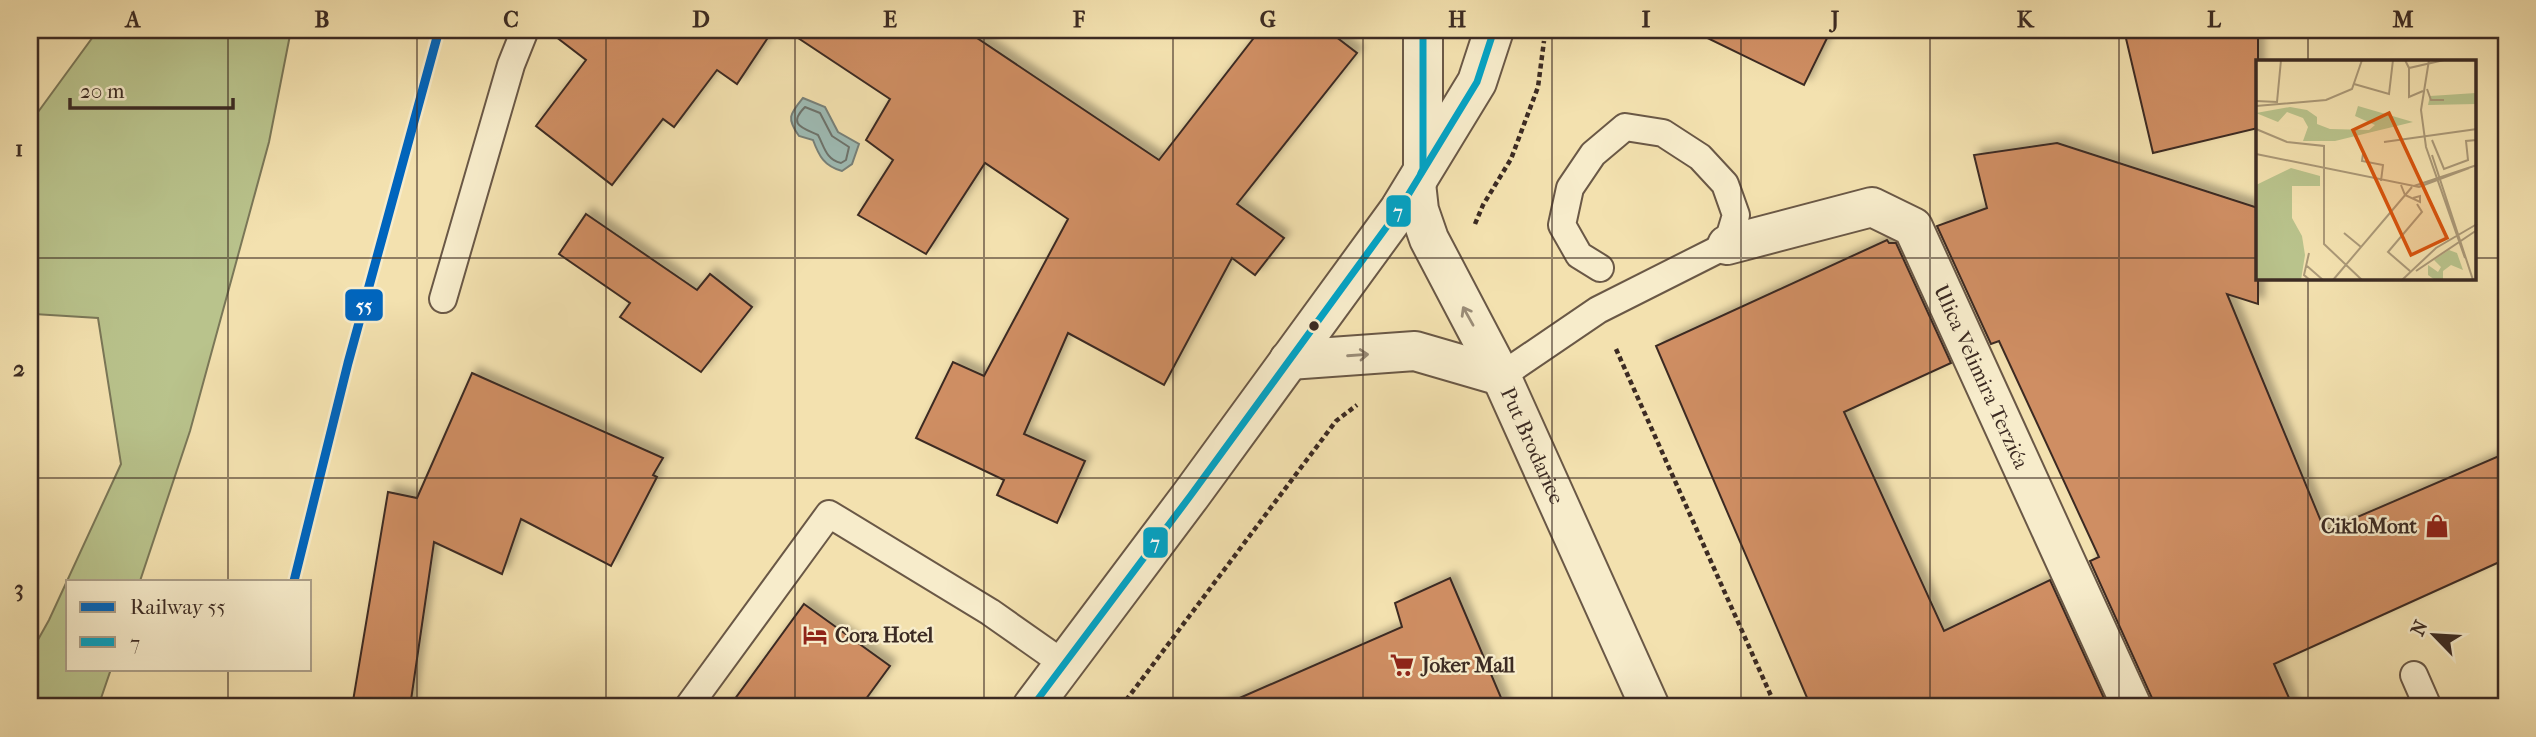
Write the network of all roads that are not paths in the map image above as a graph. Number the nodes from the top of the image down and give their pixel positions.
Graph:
1 (525, 30) edge
2 (1423, 30) edge
3 (1494, 30) edge
4 (1420, 176) junction
5 (1727, 245) junction
6 (1600, 268) dead end
7 (443, 299) dead end
8 (1289, 360) junction
9 (1501, 376) junction
10 (1064, 664) junction
11 (2414, 675) dead end
12 (688, 707) edge
13 (1032, 707) edge
14 (1650, 707) edge
15 (2132, 707) edge
16 (2428, 707) edge

1 - 7 lane
2 - 4 street, Put Brodarice
3 - 4 street
4 - 8 street
9 -> 4 street, Put Brodarice
5 - 6 lane
5 - 9 lane
5 - 15 street, Ulica Velimira Terzića
8 -> 9 street
8 - 10 street
9 - 14 street, Put Brodarice
10 - 12 lane
10 - 13 street
11 - 16 lane

